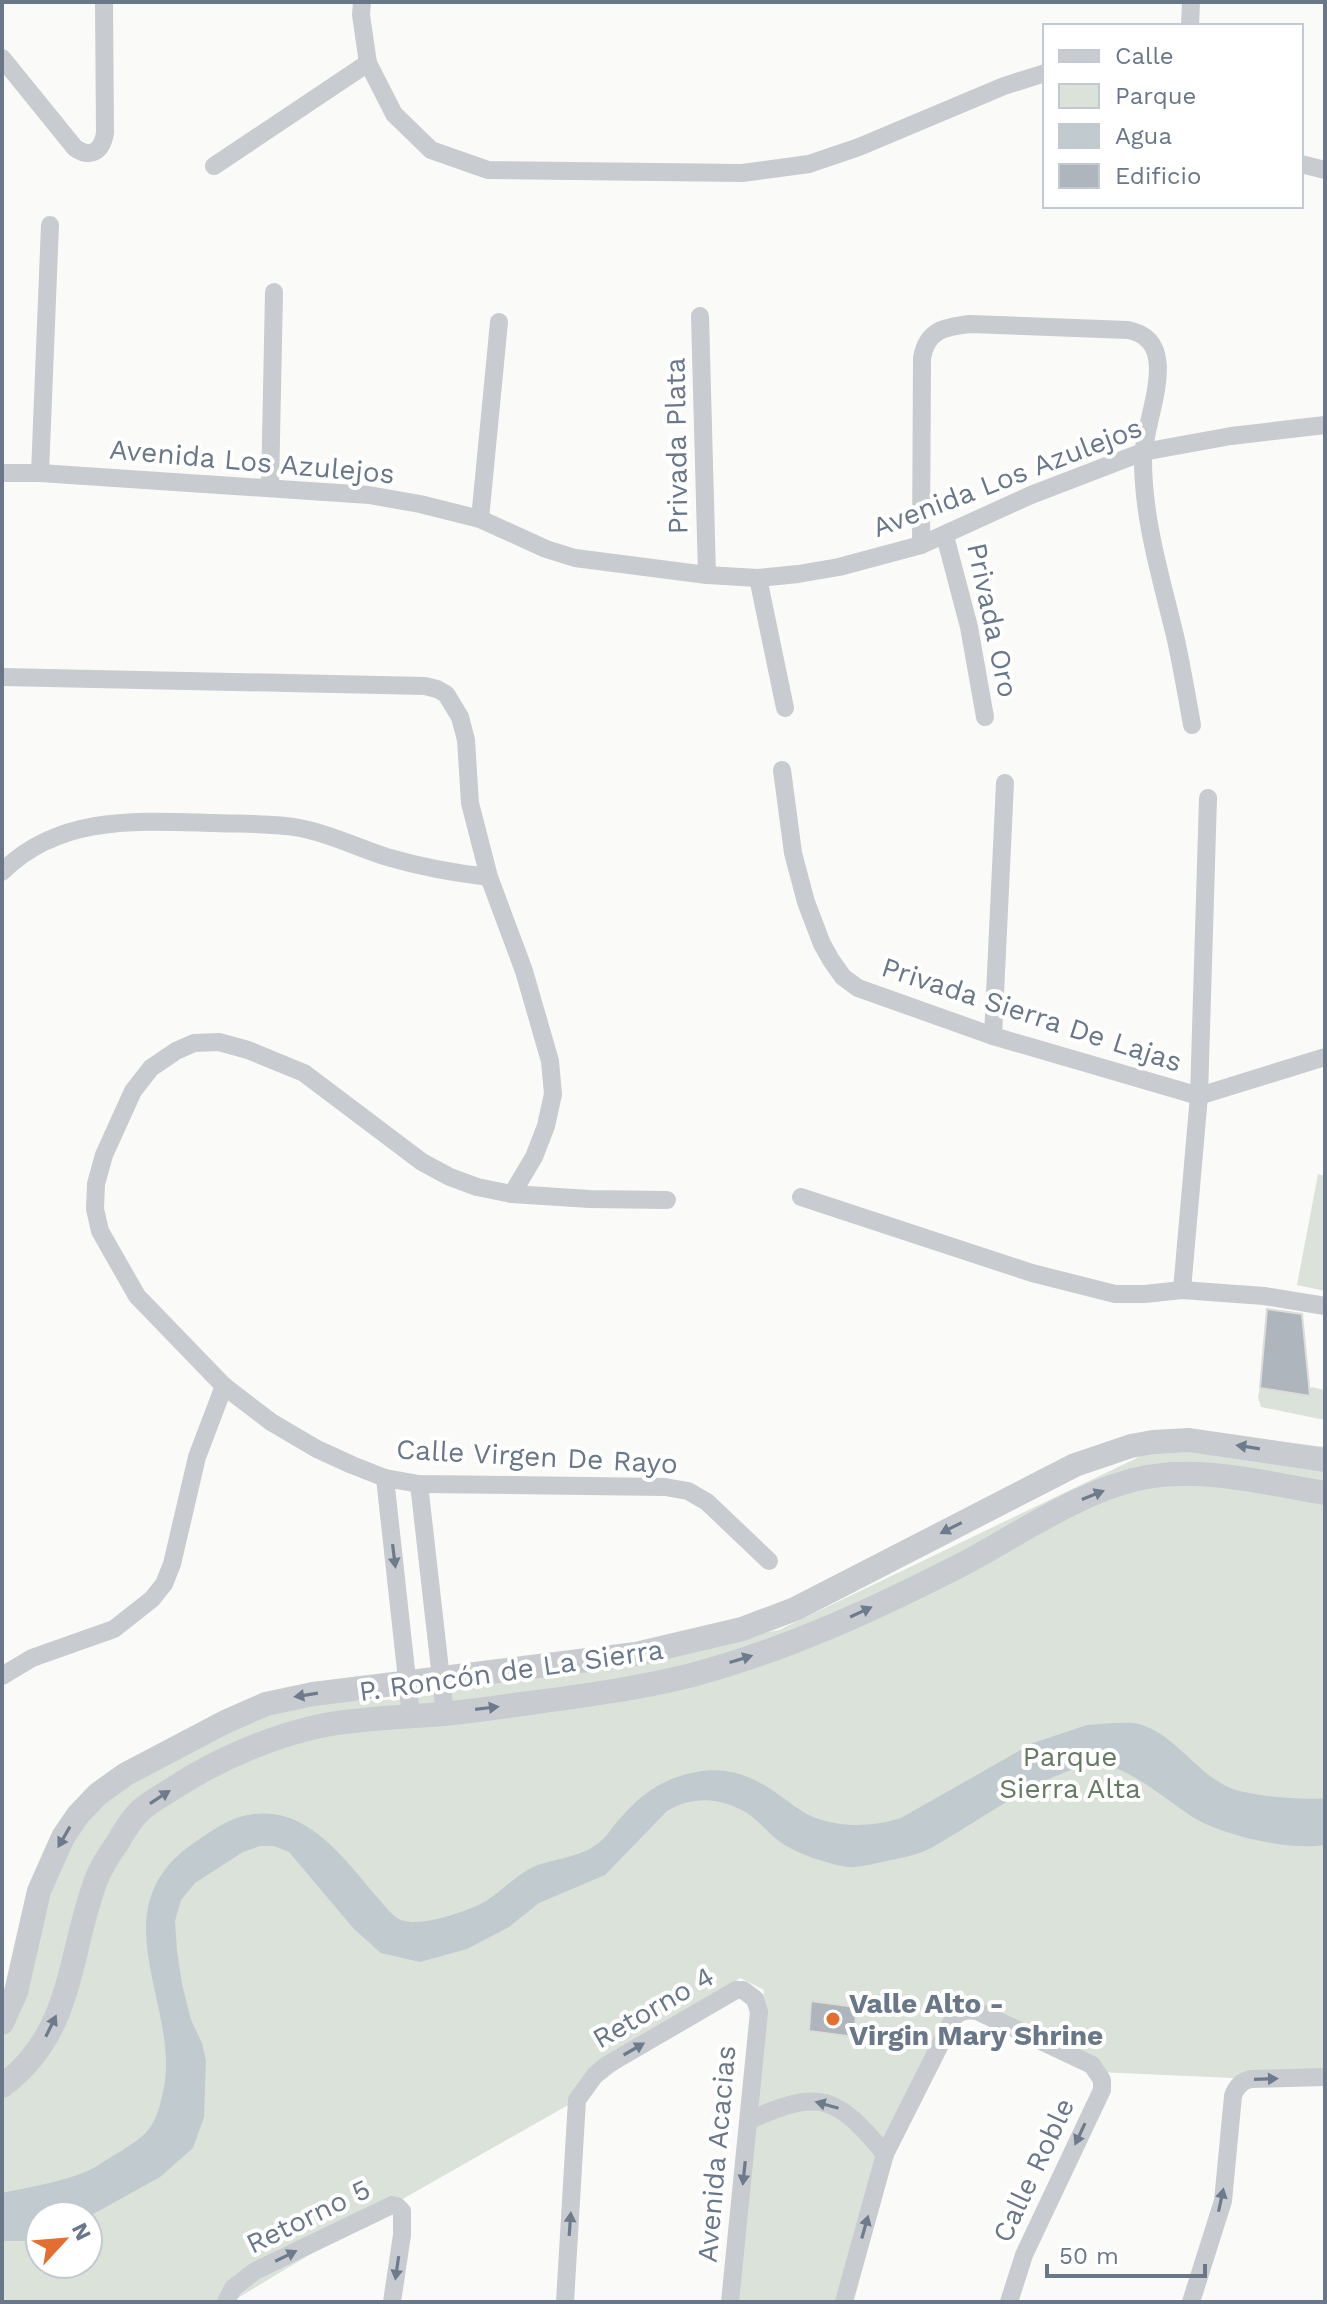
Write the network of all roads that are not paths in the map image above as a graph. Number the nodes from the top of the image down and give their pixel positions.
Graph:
1 (104, 2) edge
2 (362, 2) edge
3 (1191, 2) edge
4 (1190, 24) edge
5 (2, 58) edge
6 (368, 63) junction
7 (1043, 74) edge
8 (1303, 164) edge
9 (214, 166) dead end
10 (1325, 170) edge
11 (50, 225) dead end
12 (274, 292) dead end
13 (700, 316) dead end
14 (499, 322) dead end
15 (1325, 425) edge
16 (1143, 452) junction
17 (2, 473) edge
18 (40, 473) junction
19 (270, 488) junction
20 (480, 519) junction
21 (945, 536) junction
22 (921, 545) junction
23 (707, 575) junction
24 (758, 578) junction
25 (2, 677) edge
26 (785, 708) dead end
27 (985, 717) dead end
28 (1192, 725) dead end
29 (782, 770) dead end
30 (1005, 783) dead end
31 (1208, 798) dead end
32 (2, 872) edge
33 (489, 877) junction
34 (993, 1036) junction
35 (1325, 1057) edge
36 (1199, 1096) junction
37 (512, 1194) junction
38 (801, 1197) dead end
39 (667, 1200) dead end
40 (1182, 1290) junction
41 (1325, 1306) edge
42 (224, 1386) junction
43 (1325, 1460) edge
44 (385, 1478) junction
45 (419, 1484) junction
46 (1325, 1493) edge
47 (988, 1510) junction
48 (1005, 1541) junction
49 (769, 1561) dead end
50 (2, 1676) edge
51 (441, 1679) junction
52 (409, 1682) junction
53 (445, 1714) junction
54 (411, 1716) junction
55 (759, 2012) joint
56 (2, 2023) edge
57 (1325, 2077) edge
58 (2, 2086) edge
59 (750, 2120) junction
60 (885, 2154) junction
61 (226, 2302) edge
62 (392, 2302) edge
63 (565, 2302) edge
64 (730, 2302) edge
65 (844, 2302) edge
66 (1009, 2302) edge
67 (1191, 2302) edge

1 - 5 street
2 - 6 street
3 - 4 street
6 - 7 street
6 - 9 street
8 - 10 street
11 - 18 street
12 - 19 street
13 - 23 street, Privada Plata
14 - 20 street
15 - 16 street, Avenida Los Azulejos
16 - 21 street, Avenida Los Azulejos
16 - 22 street
16 - 28 street
17 - 18 street, Avenida Los Azulejos
18 - 19 street, Avenida Los Azulejos
19 - 20 street, Avenida Los Azulejos
20 - 23 street, Avenida Los Azulejos
21 - 22 street, Avenida Los Azulejos
21 - 27 street, Privada Oro
22 - 24 street, Avenida Los Azulejos
23 - 24 street, Avenida Los Azulejos
24 - 26 street
25 - 33 street
29 - 34 street, Privada Sierra De Lajas
30 - 34 street
31 - 36 street
32 - 33 street
33 - 37 street
34 - 36 street, Privada Sierra De Lajas
35 - 36 street, Privada Sierra De Lajas
36 - 40 street
37 - 39 street, Calle Virgen De Rayo
37 - 42 street, Calle Virgen De Rayo
38 - 40 street
40 - 41 street
42 - 44 street, Calle Virgen De Rayo
42 - 50 street
43 -> 47 street, P. Roncón de La Sierra
44 - 45 street, Calle Virgen De Rayo
44 -> 52 street
45 - 49 street, Calle Virgen De Rayo
45 - 51 street
48 -> 46 street, P. Roncón de La Sierra
47 - 48 street
47 -> 51 street, P. Roncón de La Sierra
53 -> 48 street, P. Roncón de La Sierra
51 - 52 street, P. Roncón de La Sierra
51 - 53 street
52 - 54 street
52 -> 56 street, P. Roncón de La Sierra
53 - 54 street, P. Roncón de La Sierra
58 -> 54 street, P. Roncón de La Sierra
55 - 59 street, Avenida Acacias
63 -> 55 street, Retorno 4
67 -> 57 street
60 -> 59 street
59 -> 64 street, Avenida Acacias
65 -> 60 street
60 -> 66 street, Calle Roble
61 -> 62 street, Retorno 5

